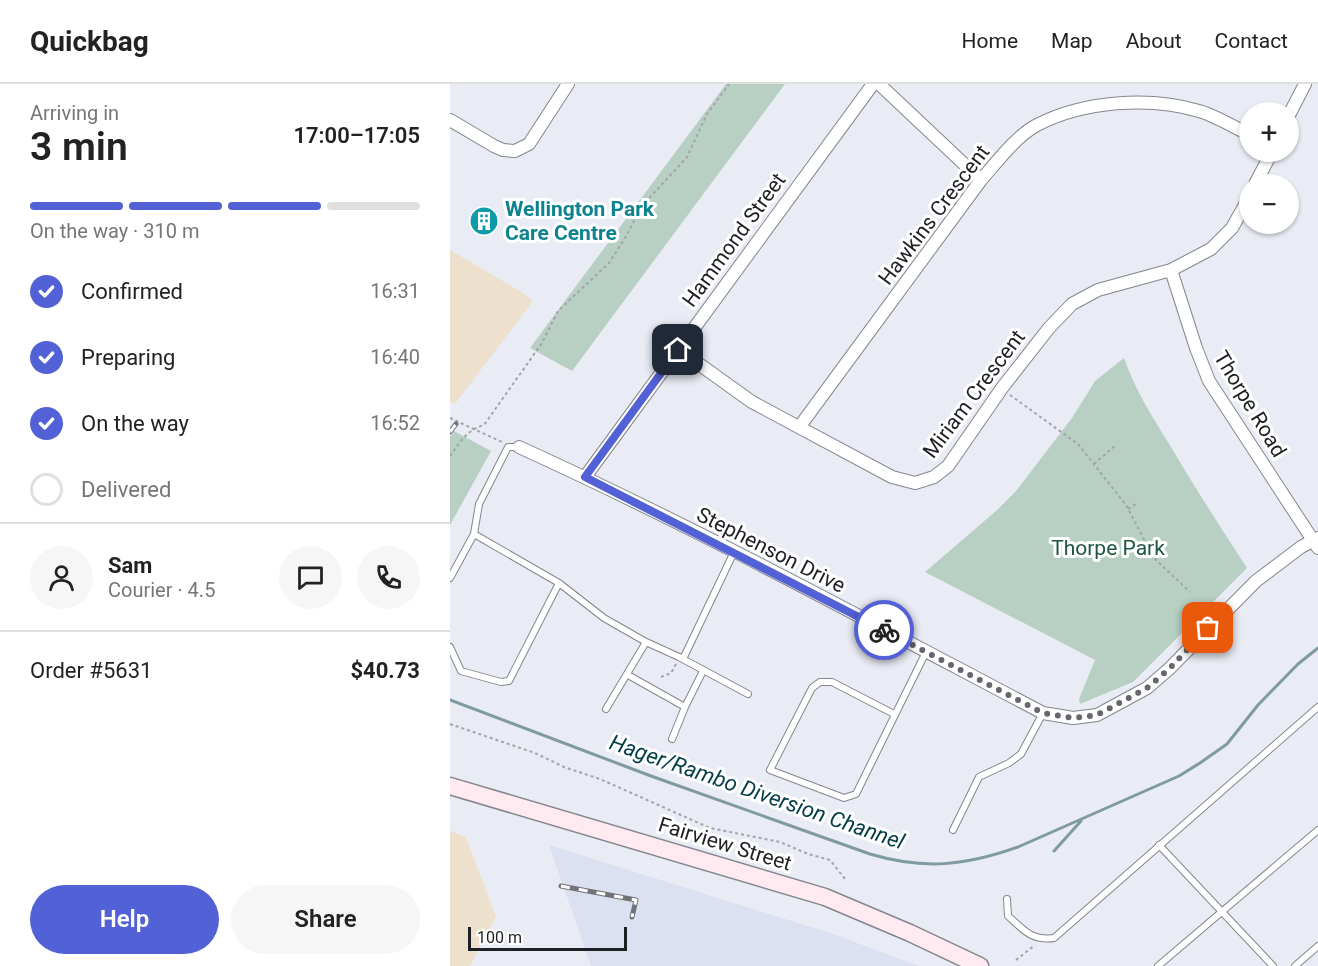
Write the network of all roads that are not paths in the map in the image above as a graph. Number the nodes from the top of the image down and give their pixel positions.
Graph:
1 (568, 84) edge
2 (873, 84) edge
3 (879, 84) edge
4 (1305, 84) edge
5 (1296, 102) edge
6 (450, 120) edge
7 (1239, 130) edge
8 (981, 180) junction
9 (1239, 216) edge
10 (1171, 270) junction
11 (678, 350) junction
12 (800, 426) junction
13 (519, 447) joint
14 (585, 477) junction
15 (474, 534) junction
16 (1316, 542) edge
17 (734, 552) junction
18 (450, 578) edge
19 (559, 583) junction
20 (646, 642) junction
21 (450, 646) edge
22 (926, 652) junction
23 (681, 658) junction
24 (703, 671) junction
25 (628, 675) junction
26 (748, 694) dead end
27 (685, 706) junction
28 (1318, 707) edge
29 (606, 709) dead end
30 (1043, 713) junction
31 (894, 714) junction
32 (672, 738) dead end
33 (450, 786) edge
34 (953, 830) dead end
35 (1318, 830) edge
36 (1159, 845) junction
37 (1007, 899) dead end
38 (1222, 912) junction
39 (1318, 946) edge
40 (980, 966) edge
41 (1158, 966) edge
42 (1274, 966) edge
43 (1295, 966) edge

1 - 6 street
2 - 11 street, Hammond Street
3 - 8 street
4 - 5 street
7 - 8 street, Hawkins Crescent
8 - 12 street, Hawkins Crescent
9 - 10 street, Miriam Crescent
10 - 12 street, Miriam Crescent
10 - 16 street, Thorpe Road
11 - 12 street, Miriam Crescent
11 - 14 street, Hammond Street
13 - 14 street, Stephenson Drive
13 - 15 lane
14 - 17 street, Stephenson Drive
15 - 18 lane
15 - 19 lane
16 - 30 street, Stephenson Drive
17 - 22 street, Stephenson Drive
17 - 23 lane
19 - 20 lane
19 - 21 lane
20 - 23 lane
20 - 25 lane
22 - 30 street, Stephenson Drive
22 - 31 lane
23 - 24 lane
24 - 26 lane
24 - 27 lane
25 - 27 lane
25 - 29 lane
27 - 32 lane
28 - 36 lane
30 - 34 lane
31 - 31 lane
33 - 40 main road, Fairview Street
35 - 38 lane
36 - 37 lane
36 - 38 lane
38 - 41 lane
38 - 42 lane
39 - 43 lane

